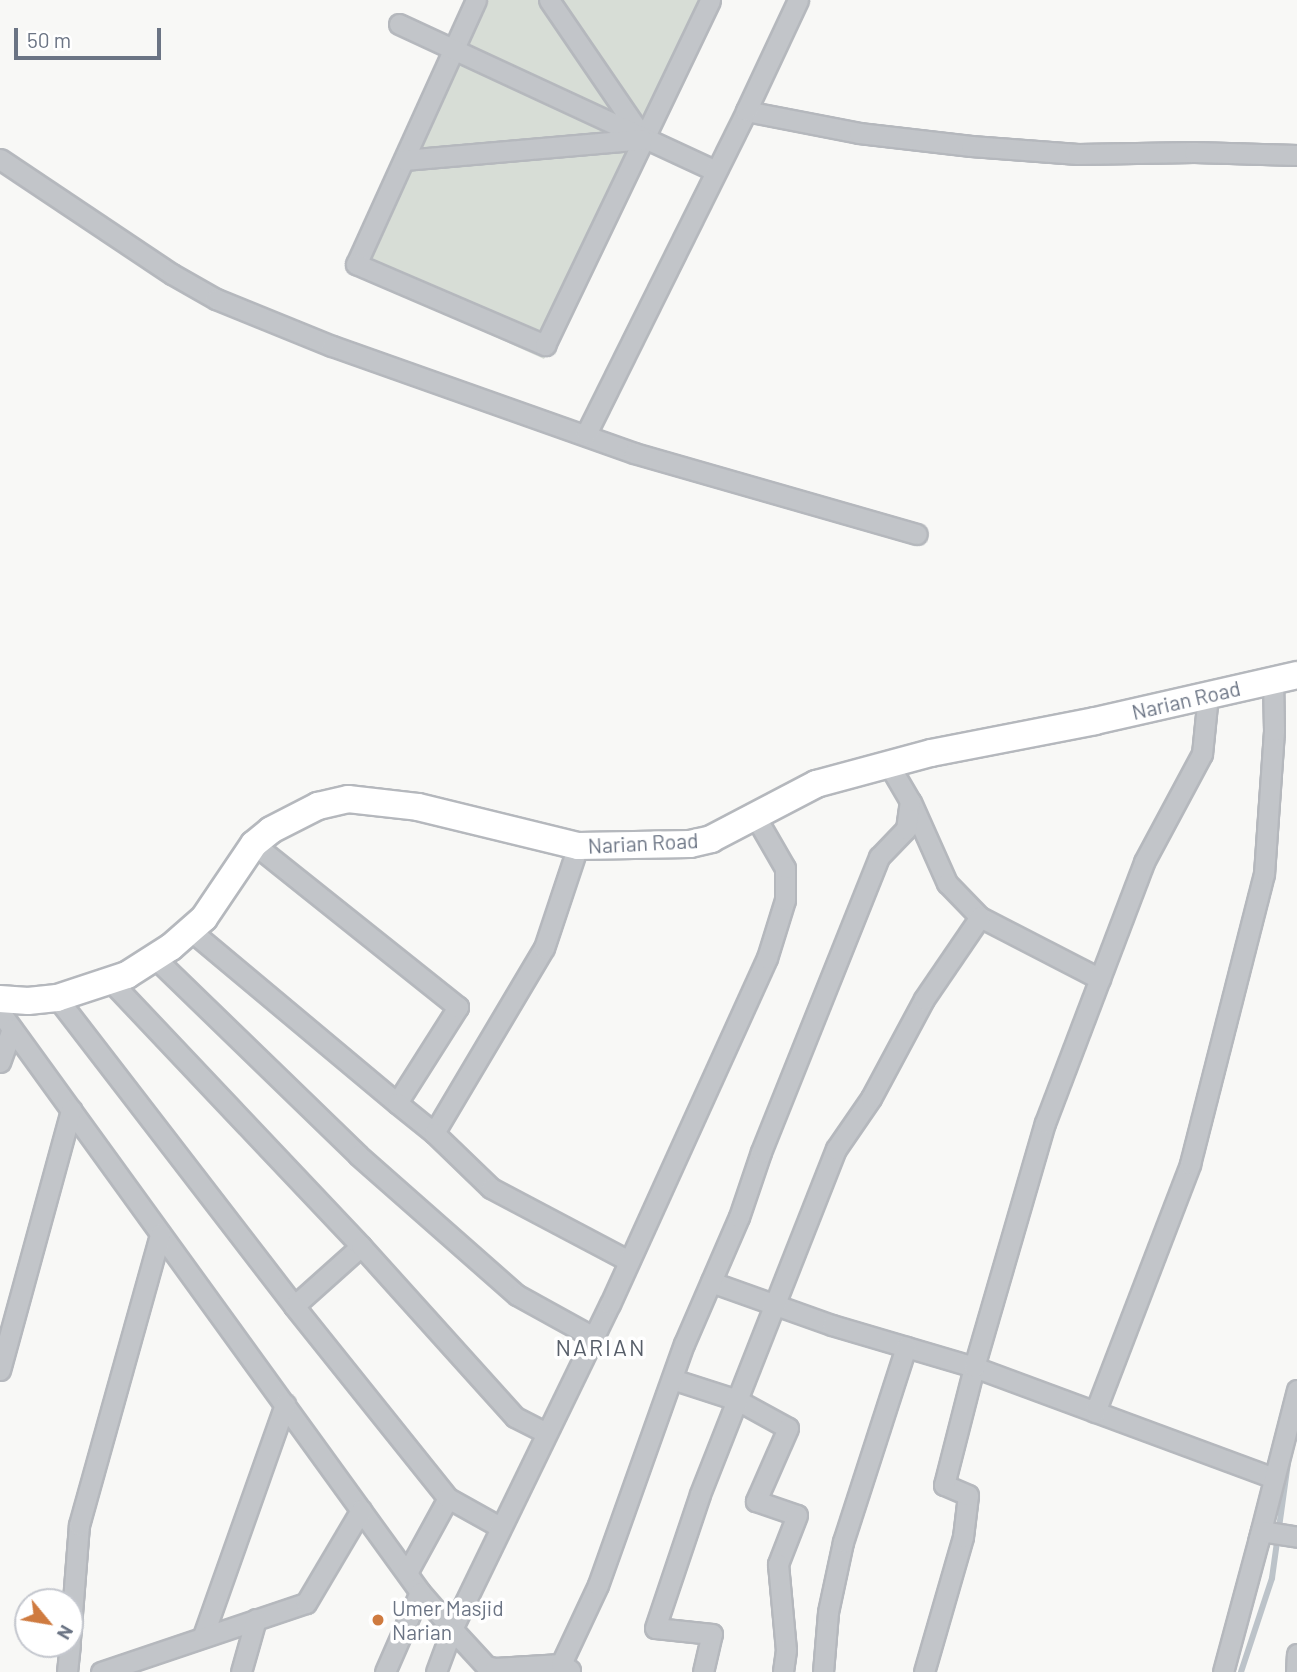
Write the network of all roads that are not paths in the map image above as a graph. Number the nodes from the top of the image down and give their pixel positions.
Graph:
1 (476, 0) edge
2 (549, 0) edge
3 (710, 0) edge
4 (798, 0) edge
5 (399, 24) dead end
6 (454, 50) junction
7 (746, 111) junction
8 (643, 139) junction
9 (1297, 155) edge
10 (0, 159) edge
11 (404, 160) junction
12 (716, 171) junction
13 (586, 434) junction
14 (917, 534) dead end
15 (1285, 678) edge
16 (1208, 695) junction
17 (889, 765) junction
18 (910, 801) junction
19 (755, 816) junction
20 (254, 844) junction
21 (578, 846) junction
22 (980, 917) junction
23 (190, 930) junction
24 (154, 957) junction
25 (1100, 979) junction
26 (110, 981) junction
27 (57, 998) junction
28 (0, 999) edge
29 (0, 1012) edge
30 (12, 1029) junction
31 (0, 1062) edge
32 (397, 1103) junction
33 (71, 1110) junction
34 (434, 1133) junction
35 (160, 1234) junction
36 (361, 1246) junction
37 (629, 1261) junction
38 (711, 1282) junction
39 (774, 1305) junction
40 (294, 1306) junction
41 (593, 1337) junction
42 (906, 1347) junction
43 (974, 1367) junction
44 (0, 1370) edge
45 (671, 1379) junction
46 (1297, 1390) edge
47 (737, 1400) junction
48 (285, 1404) junction
49 (1095, 1412) junction
50 (546, 1433) junction
51 (1274, 1478) junction
52 (448, 1498) junction
53 (361, 1510) junction
54 (500, 1527) junction
55 (1297, 1537) edge
56 (1258, 1542) junction
57 (407, 1573) junction
58 (74, 1588) edge
59 (420, 1592) junction
60 (256, 1619) junction
61 (452, 1629) junction
62 (203, 1636) junction
63 (1297, 1654) edge
64 (566, 1668) edge
65 (486, 1669) edge
66 (101, 1672) edge
67 (241, 1672) edge
68 (384, 1672) edge
69 (436, 1672) edge
70 (445, 1672) edge
71 (703, 1672) edge
72 (783, 1672) edge
73 (822, 1672) edge
74 (924, 1672) edge
75 (1223, 1672) edge
76 (1296, 1672) edge

1 - 6 street
2 - 8 street
3 - 8 street
4 - 7 street
5 - 6 street
6 - 8 street
6 - 11 street
7 - 9 street
7 - 12 street
8 - 11 street
8 - 11 street
8 - 12 street
10 - 13 street
12 - 13 street
13 - 14 street
15 - 16 main road, Narian Road
15 - 49 street
16 - 17 main road, Narian Road
16 - 25 street
17 - 18 street
17 - 19 main road, Narian Road
18 - 22 street
18 - 38 street
19 - 21 main road, Narian Road
19 - 37 street
20 - 21 main road, Narian Road
20 - 23 main road, Narian Road
20 - 32 street
21 - 34 street
22 - 25 street
22 - 39 street
23 - 24 main road, Narian Road
23 - 32 street
24 - 26 main road, Narian Road
24 - 41 street
25 - 43 street
26 - 27 main road, Narian Road
26 - 36 street
27 - 28 main road, Narian Road
27 - 40 street
29 - 30 street
30 - 31 street
30 - 33 street
32 - 34 street
33 - 35 street
33 - 44 street
34 - 37 street
35 - 48 street
35 - 58 street
36 - 40 street
36 - 50 street
37 - 41 street
38 - 39 street
38 - 45 street
39 - 42 street
39 - 47 street
40 - 52 street
41 - 50 street
42 - 43 street
42 - 73 street
43 - 49 street
43 - 74 street
45 - 47 street
45 - 64 street
46 - 51 street
47 - 71 street
47 - 72 street
48 - 53 street
48 - 62 street
49 - 51 street
50 - 54 street
51 - 56 street
52 - 54 street
52 - 57 street
53 - 57 street
53 - 60 street
54 - 61 street
55 - 56 street
56 - 75 street
57 - 59 street
59 - 61 street
59 - 68 street
60 - 62 street
60 - 67 street
61 - 65 street
61 - 69 street
61 - 70 street
62 - 66 street
63 - 76 street
64 - 65 street

